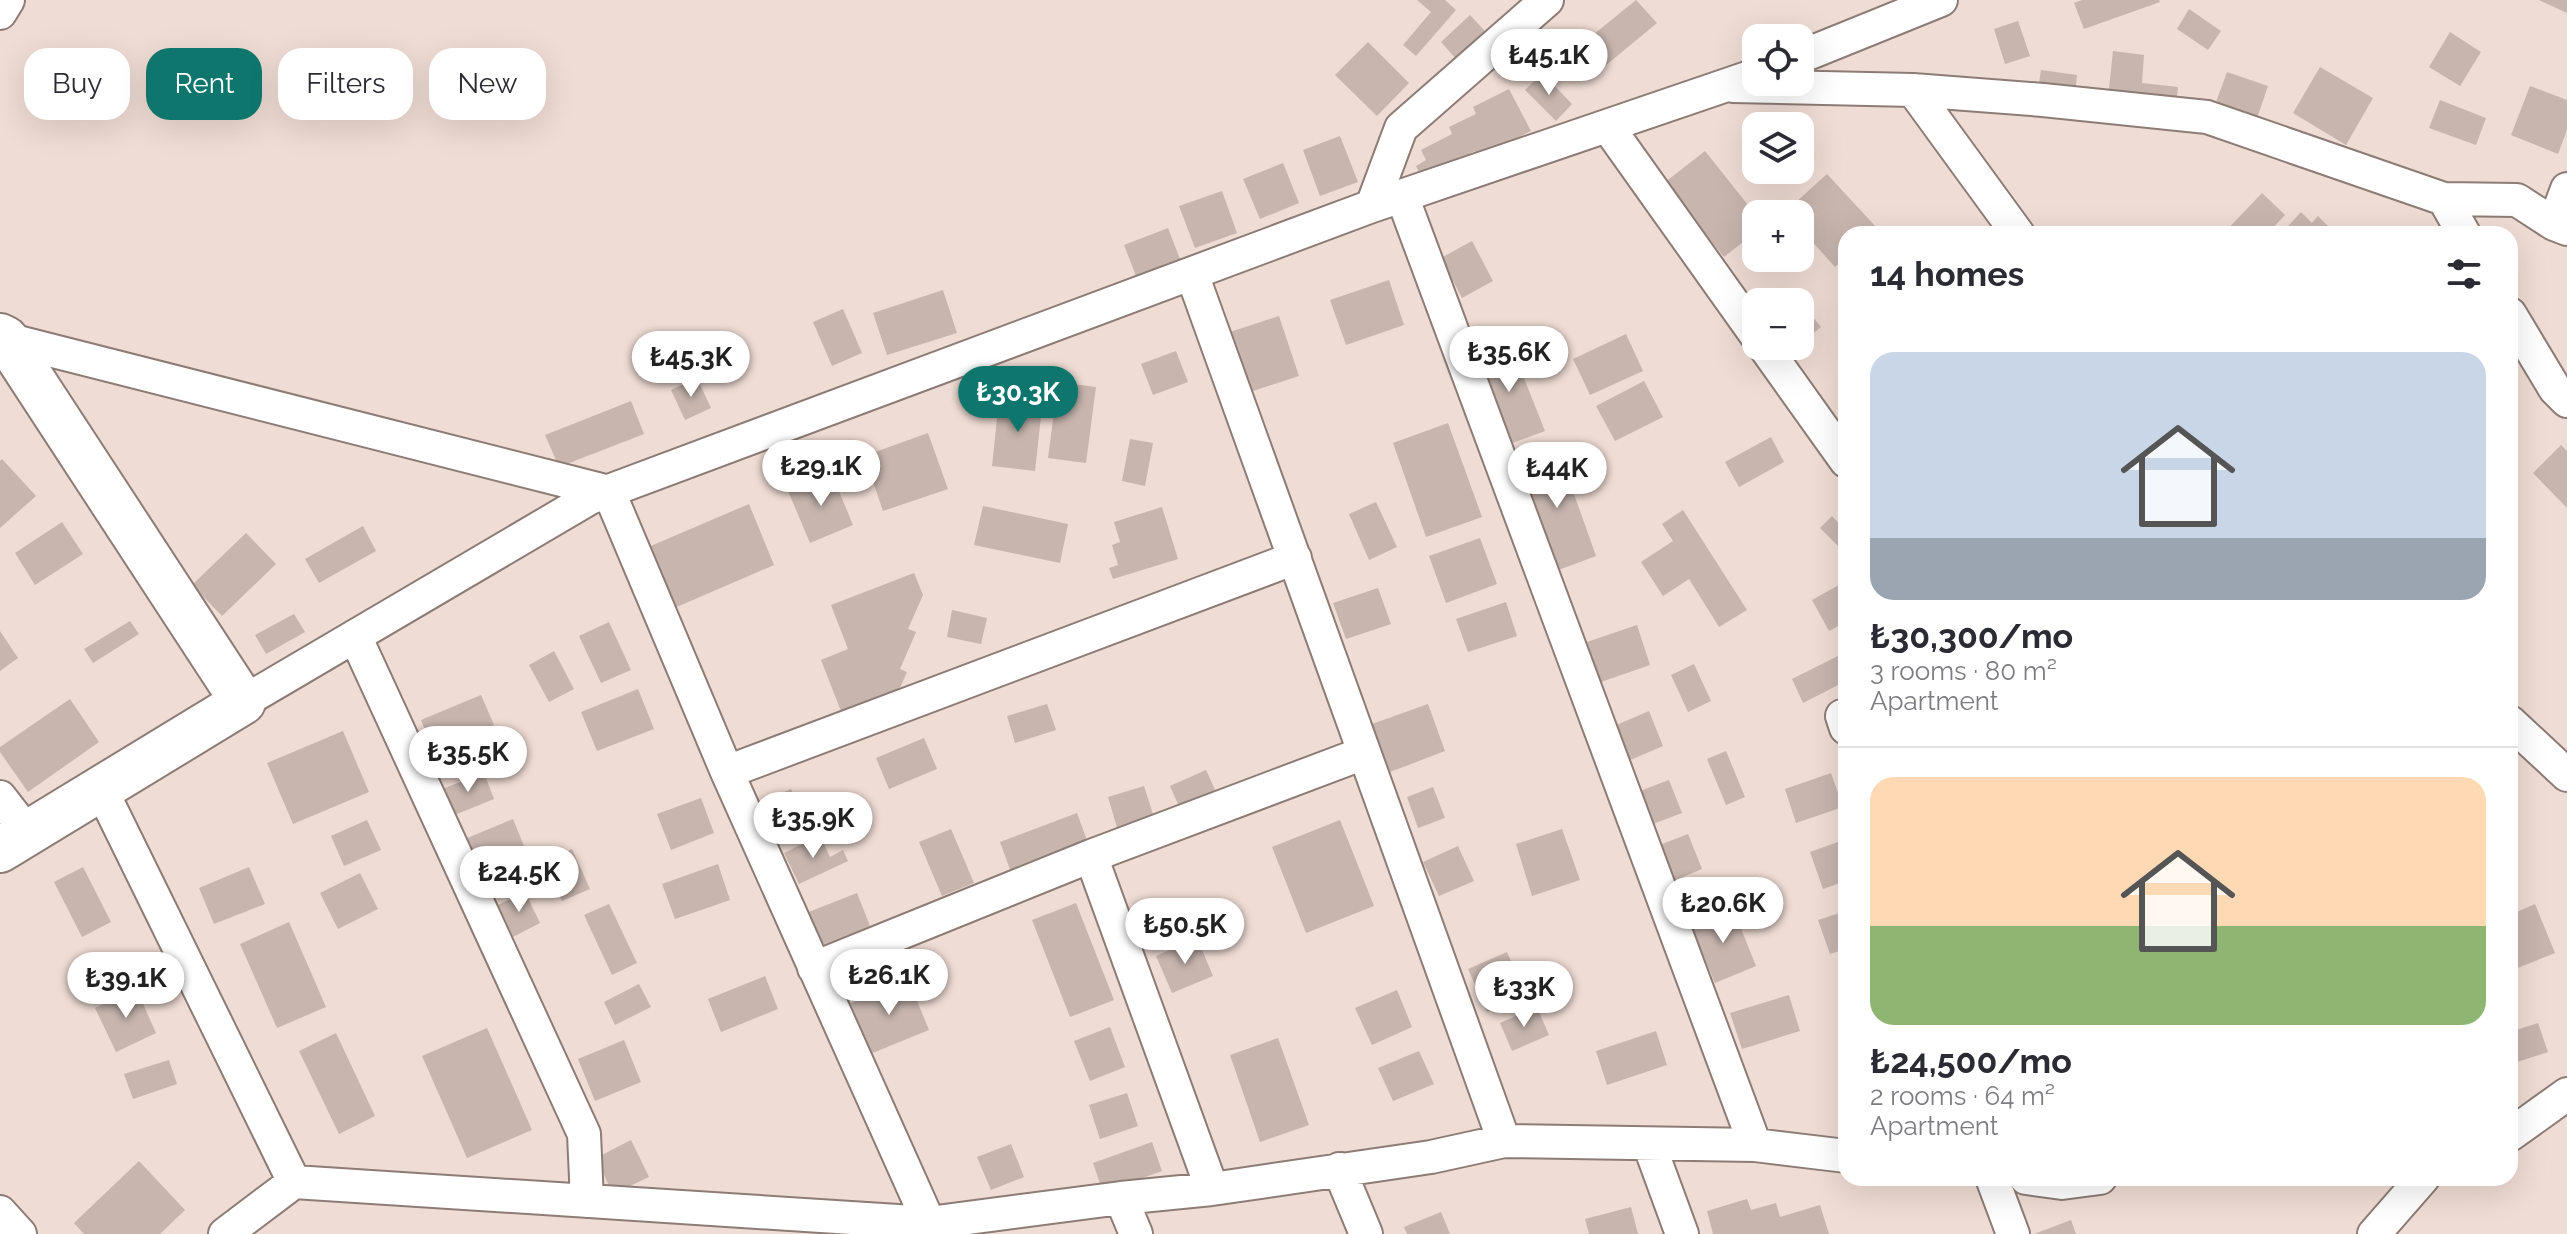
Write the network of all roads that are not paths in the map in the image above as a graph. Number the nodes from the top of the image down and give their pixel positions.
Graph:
1 (8, 0) edge
2 (1941, 0) edge
3 (1535, 3) edge
4 (0, 13) edge
5 (1814, 51) edge
6 (1742, 80) edge
7 (1814, 84) edge
8 (1913, 90) junction
9 (1608, 127) junction
10 (2567, 189) edge
11 (1402, 196) junction
12 (2444, 199) junction
13 (1372, 206) junction
14 (2012, 226) edge
15 (2459, 226) edge
16 (2561, 226) edge
17 (1192, 274) junction
18 (1742, 315) edge
19 (2518, 327) edge
20 (3, 337) edge
21 (1774, 360) edge
22 (2567, 401) edge
23 (1838, 450) edge
24 (609, 492) junction
25 (1295, 558) junction
26 (355, 636) junction
27 (243, 702) junction
28 (2518, 729) edge
29 (1364, 753) junction
30 (727, 772) junction
31 (2567, 775) edge
32 (101, 789) junction
33 (0, 797) edge
34 (14, 842) edge
35 (1091, 856) junction
36 (814, 968) junction
37 (2567, 1094) edge
38 (2518, 1129) edge
39 (1504, 1141) junction
40 (1649, 1144) junction
41 (1755, 1145) junction
42 (1838, 1155) edge
43 (1339, 1169) junction
44 (294, 1182) junction
45 (1995, 1186) edge
46 (2416, 1186) edge
47 (1212, 1189) junction
48 (1121, 1198) junction
49 (587, 1201) junction
50 (0, 1212) edge
51 (932, 1229) edge
52 (20, 1234) edge
53 (225, 1234) edge
54 (1136, 1234) edge
55 (1366, 1234) edge
56 (1682, 1234) edge
57 (2013, 1234) edge
58 (2374, 1234) edge

1 - 4 street
2 - 5 street
3 - 13 street
6 - 9 street
7 - 8 street
8 - 12 street
8 - 14 street
9 - 11 street
9 - 18 street
10 - 16 street
11 - 13 street
11 - 41 street
12 - 15 street
12 - 16 street
13 - 17 street
17 - 24 street
17 - 25 street
19 - 22 street
20 - 24 street
20 - 27 street
21 - 23 street
24 - 26 street
24 - 30 street
25 - 29 street
25 - 30 street
26 - 27 street
26 - 49 street
27 - 32 street
28 - 31 street
29 - 35 street
29 - 39 street
30 - 36 street
32 - 34 street
32 - 44 street
33 - 34 street
35 - 36 street
35 - 47 street
36 - 51 street
37 - 38 street
39 - 40 street
39 - 43 street
40 - 41 street
40 - 56 street
41 - 42 street
43 - 47 street
43 - 55 street
44 - 49 street
44 - 53 street
45 - 57 street
46 - 58 street
47 - 48 street
48 - 51 street
48 - 54 street
49 - 51 street
50 - 52 street

